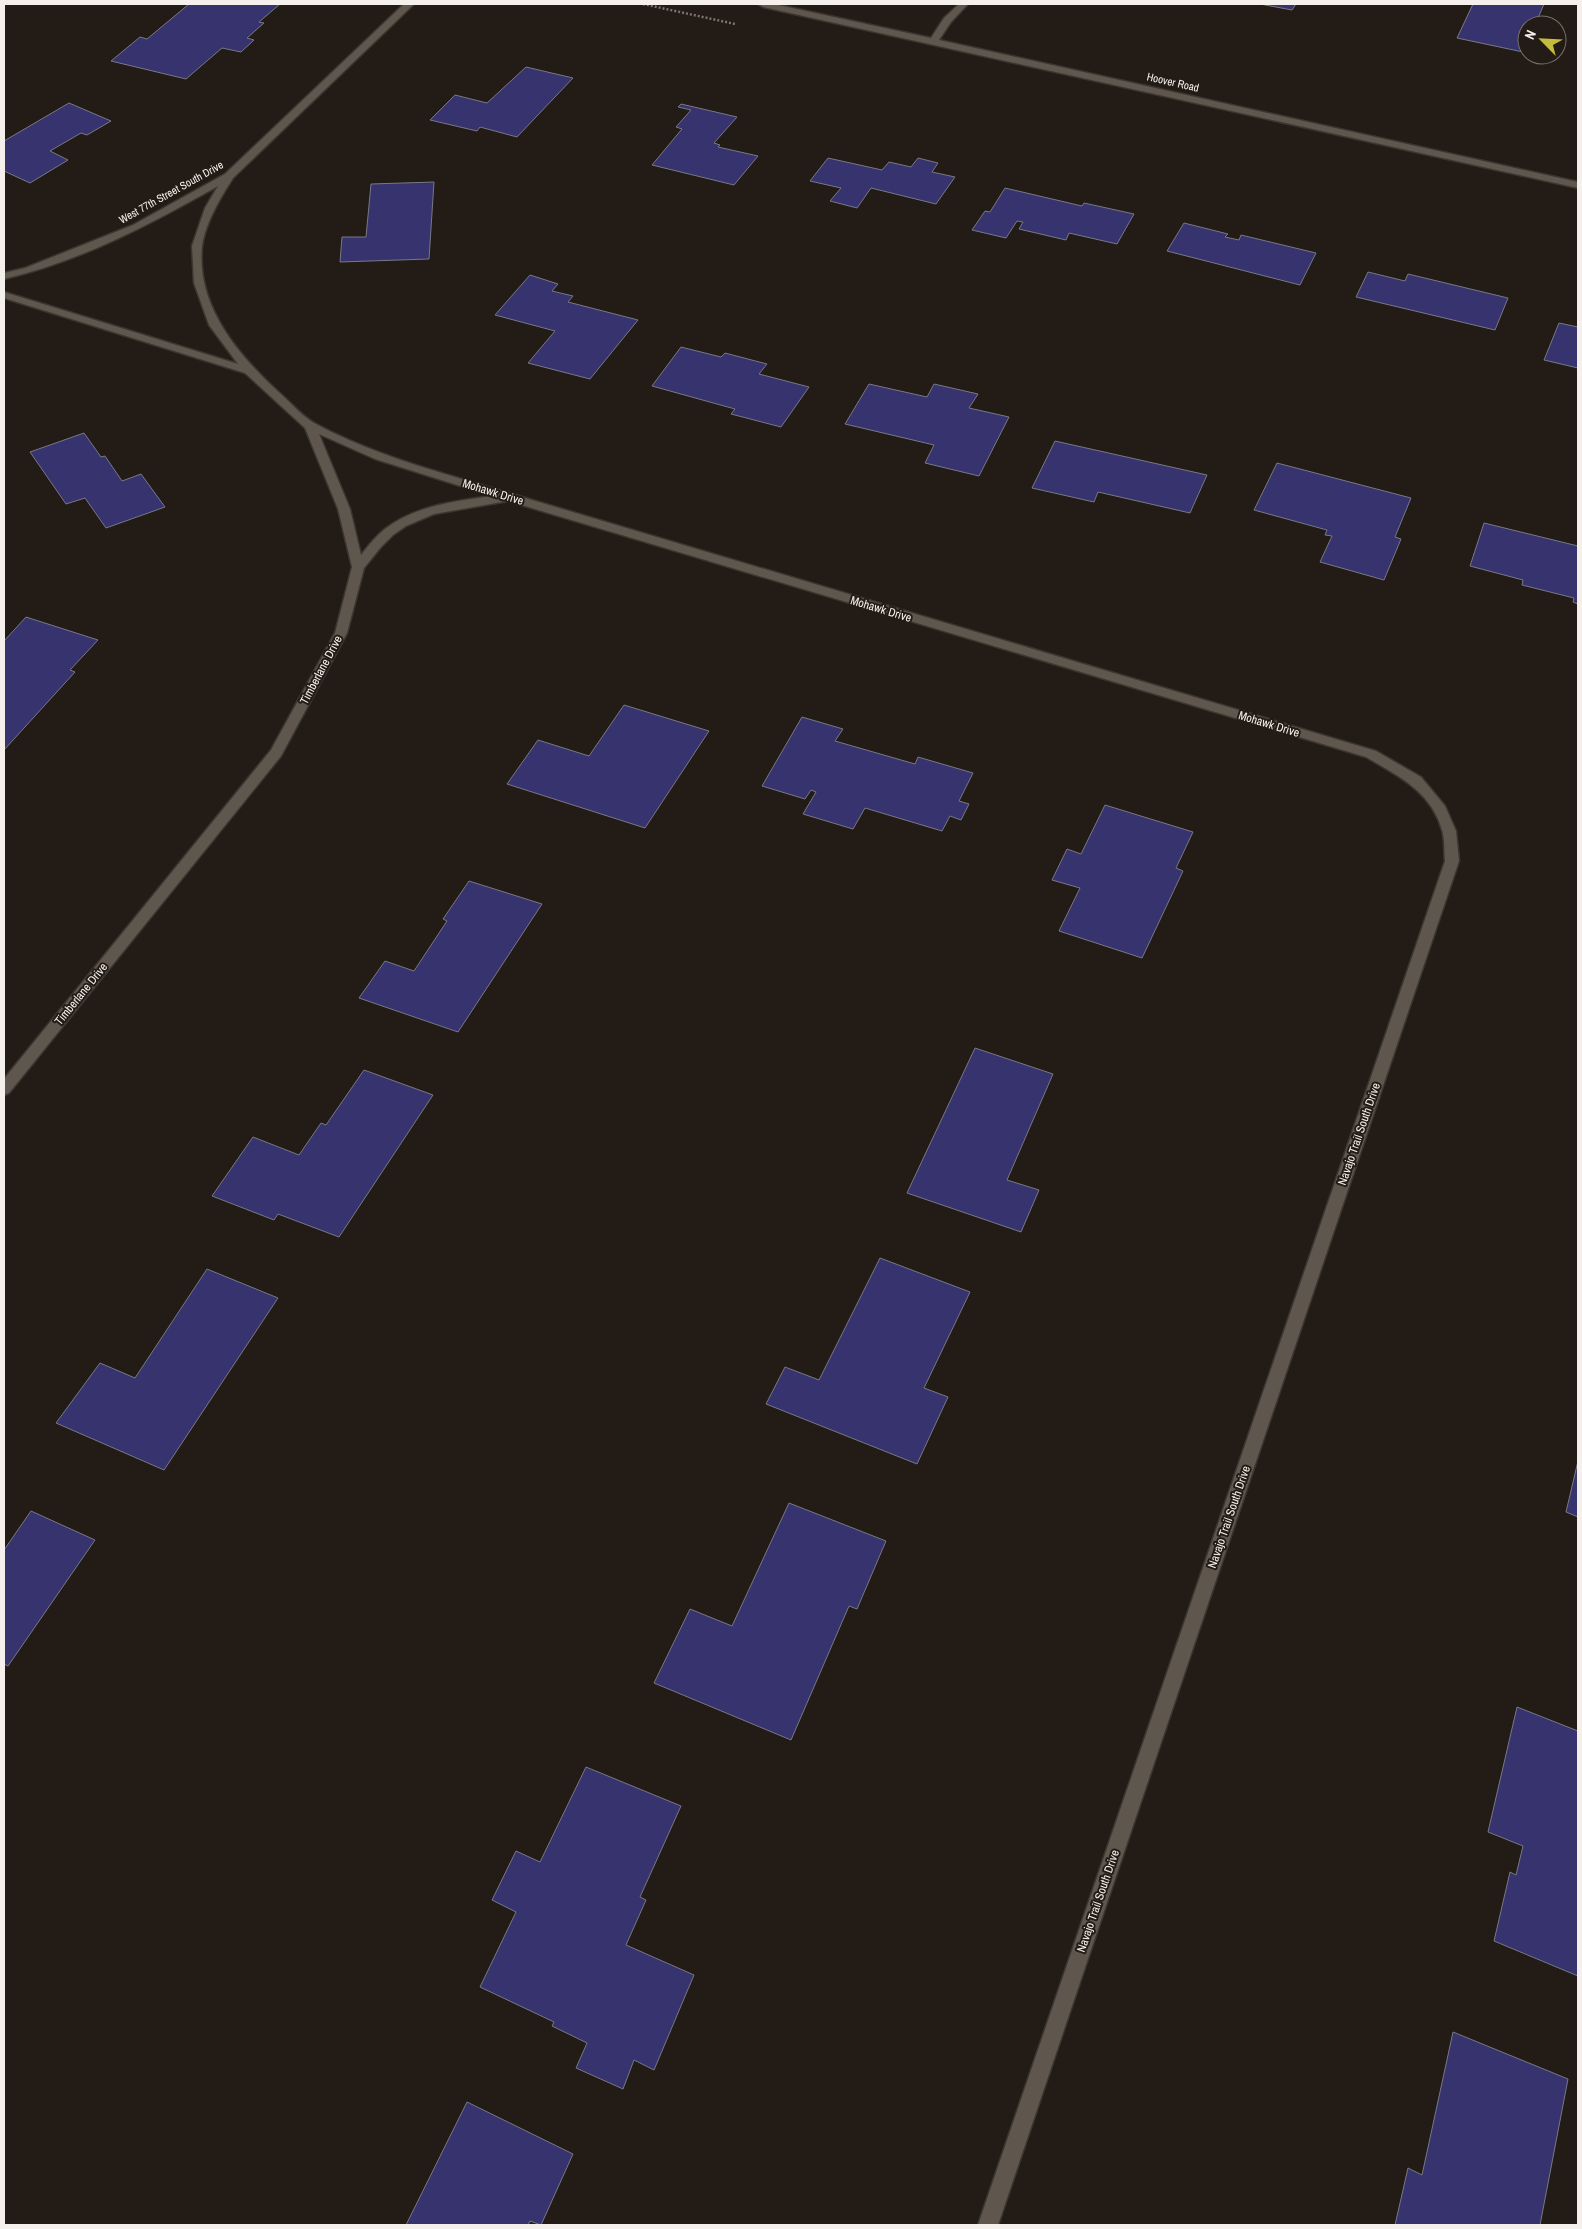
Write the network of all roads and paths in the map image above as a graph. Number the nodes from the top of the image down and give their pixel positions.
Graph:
1 (409, 4) edge
2 (763, 4) edge
3 (964, 4) edge
4 (933, 42) junction
5 (229, 176) junction
6 (1578, 185) edge
7 (4, 276) edge
8 (4, 295) edge
9 (249, 372) junction
10 (310, 426) junction
11 (508, 497) junction
12 (358, 567) junction
13 (1440, 809) joint
14 (4, 1089) edge
15 (988, 2225) edge

1 - 5 street, West 77th Street South Drive
2 - 4 street, Hoover Road
3 - 4 street
4 - 6 street, Hoover Road
5 - 7 street, West 77th Street South Drive
5 - 9 street, Timberlane Drive
8 - 9 street
9 - 10 street, Timberlane Drive
10 - 11 street, Mohawk Drive
10 - 12 street, Timberlane Drive
11 - 12 street
11 - 13 street, Mohawk Drive
12 - 14 street, Timberlane Drive
13 - 15 street, Navajo Trail South Drive

